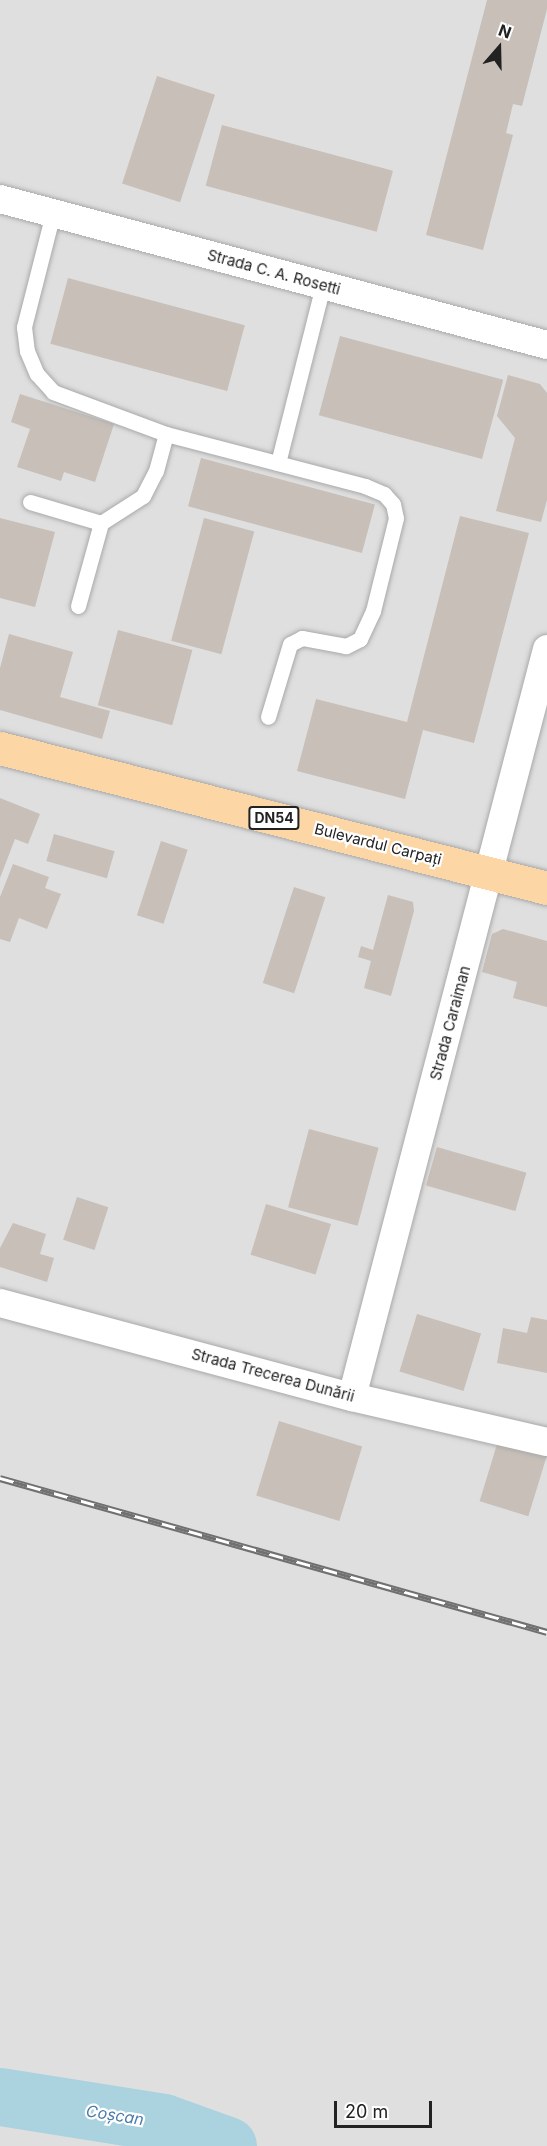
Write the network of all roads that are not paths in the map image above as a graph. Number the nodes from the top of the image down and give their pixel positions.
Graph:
1 (0, 199) edge
2 (53, 213) junction
3 (323, 285) junction
4 (547, 345) edge
5 (166, 434) junction
6 (278, 463) junction
7 (30, 502) dead end
8 (101, 523) junction
9 (78, 606) dead end
10 (547, 649) edge
11 (268, 717) dead end
12 (0, 748) edge
13 (490, 873) junction
14 (547, 888) edge
15 (0, 1303) edge
16 (352, 1396) junction
17 (547, 1442) edge

1 - 2 street, Strada C. A. Rosetti
2 - 3 street, Strada C. A. Rosetti
2 - 5 lane
3 - 4 street, Strada C. A. Rosetti
3 - 6 lane
5 - 6 lane
5 - 8 lane
6 - 11 lane
7 - 8 lane
8 - 9 lane
10 - 13 street, Strada Caraiman
12 - 13 main road, Bulevardul Carpați / DN54
13 - 14 main road, Bulevardul Carpați / DN54
13 - 16 street, Strada Caraiman
15 - 16 street, Strada Trecerea Dunării
16 - 17 street, Strada Trecerea Dunării

